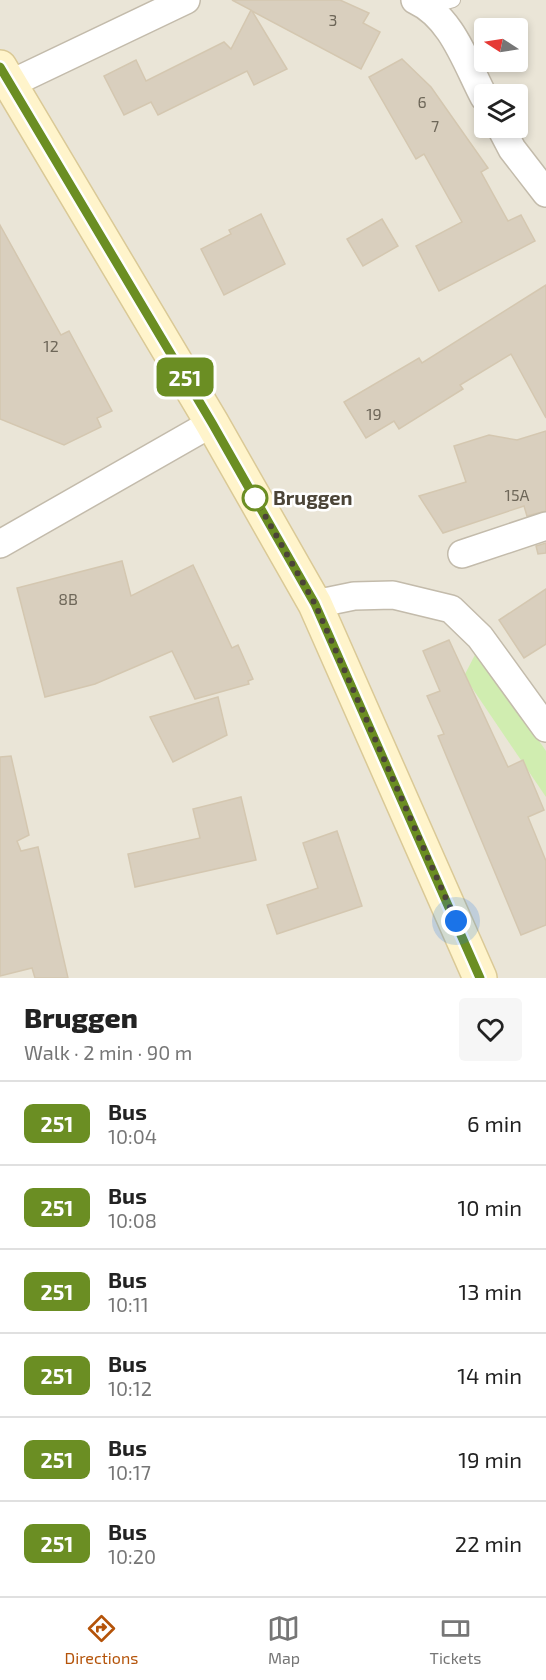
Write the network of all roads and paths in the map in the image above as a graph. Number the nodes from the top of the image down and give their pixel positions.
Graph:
1 (186, 0) edge
2 (432, 2) edge
3 (5, 75) edge
4 (477, 84) edge
5 (506, 138) edge
6 (546, 193) edge
7 (212, 423) junction
8 (546, 526) edge
9 (0, 544) edge
10 (462, 555) dead end
11 (315, 604) junction
12 (546, 728) edge
13 (480, 978) edge

1 - 3 street
2 - 4 street
3 - 7 street
5 - 6 street
7 - 9 street
7 - 11 street
8 - 10 street
11 - 12 street
11 - 13 street

